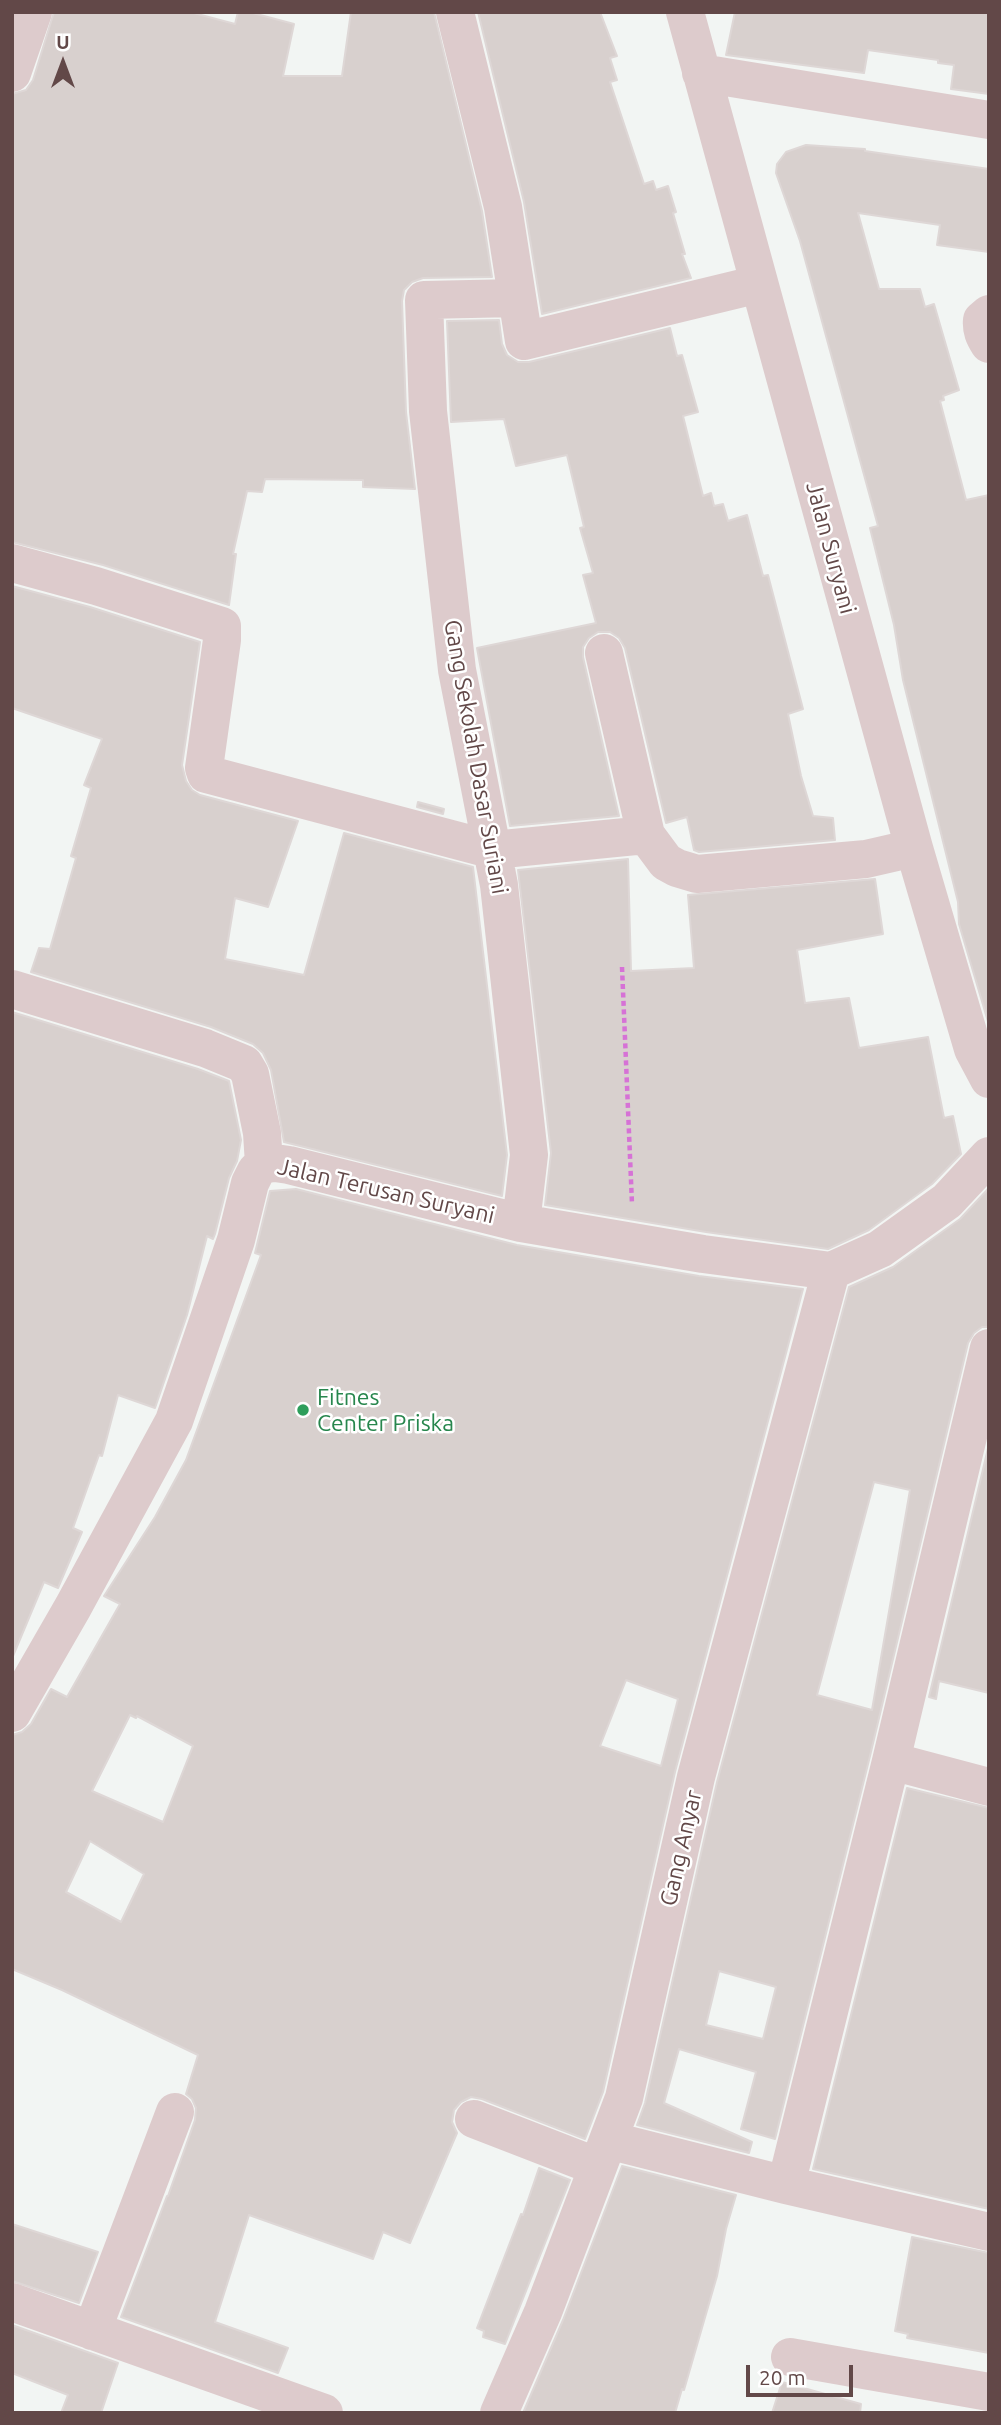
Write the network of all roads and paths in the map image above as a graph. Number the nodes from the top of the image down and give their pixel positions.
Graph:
1 (33, 12) edge
2 (455, 12) edge
3 (685, 12) edge
4 (12, 73) edge
5 (701, 73) junction
6 (989, 120) edge
7 (759, 284) junction
8 (517, 298) junction
9 (989, 314) edge
10 (989, 344) edge
11 (12, 563) edge
12 (604, 653) dead end
13 (646, 835) junction
14 (914, 848) junction
15 (493, 850) junction
16 (622, 967) dead end
17 (12, 989) edge
18 (989, 1079) edge
19 (989, 1156) edge
20 (264, 1164) junction
21 (521, 1223) junction
22 (634, 1243) junction
23 (831, 1272) junction
24 (989, 1348) edge
25 (16, 1699) edge
26 (891, 1760) junction
27 (989, 1787) edge
28 (174, 2112) dead end
29 (474, 2119) dead end
30 (603, 2153) junction
31 (786, 2185) junction
32 (989, 2232) edge
33 (12, 2302) edge
34 (92, 2331) junction
35 (790, 2357) dead end
36 (989, 2392) edge
37 (324, 2413) edge
38 (499, 2413) edge

1 - 4 street
2 - 8 street
3 - 5 street, Jalan Suryani
5 - 6 street
5 - 7 street, Jalan Suryani
7 - 8 street
7 - 14 street, Jalan Suryani
8 - 15 street, Gang Sekolah Dasar Suriani
9 - 10 street
11 - 15 street
12 - 13 street
13 - 14 street
13 - 15 street
14 - 18 street, Jalan Suryani
15 - 21 street, Gang Sekolah Dasar Suriani
16 - 22 path
17 - 20 street
19 - 23 street
20 - 21 street, Jalan Terusan Suryani
20 - 25 street, Jalan Terusan Suryani
21 - 22 street, Jalan Terusan Suryani
22 - 23 street, Jalan Terusan Suryani
23 - 30 street, Gang Anyar
24 - 26 street
26 - 27 street
26 - 31 street
28 - 34 street
29 - 30 street
30 - 31 street
30 - 38 street, Gang Anyar
31 - 32 street
33 - 34 street
34 - 37 street
35 - 36 street

